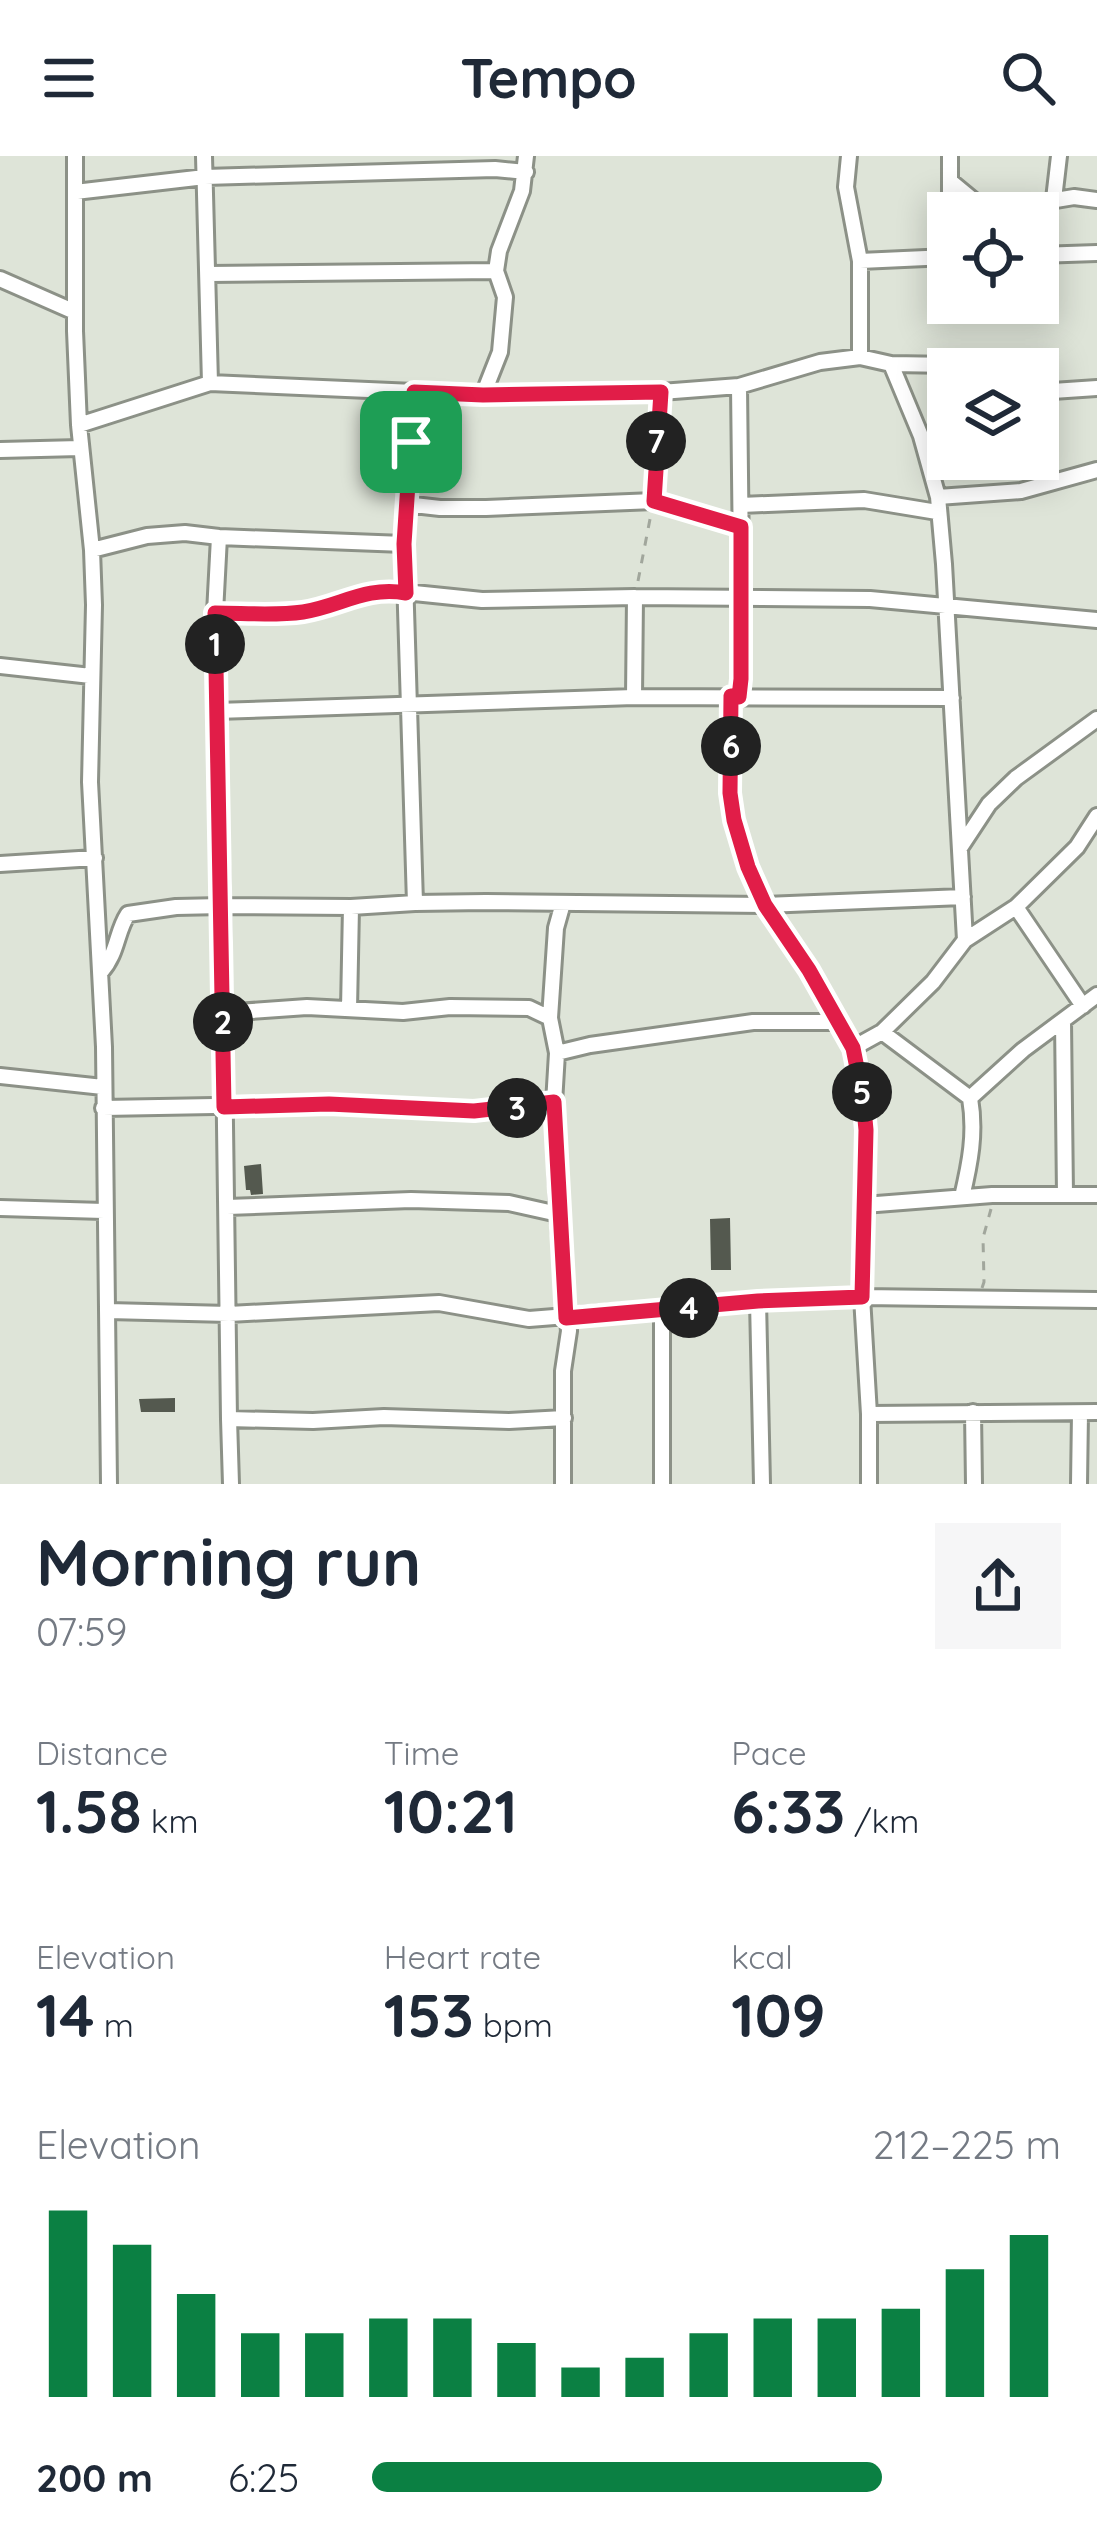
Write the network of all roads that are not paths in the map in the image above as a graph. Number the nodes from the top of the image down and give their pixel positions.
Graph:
1 (75, 156) edge
2 (205, 156) edge
3 (849, 156) edge
4 (950, 156) edge
5 (1059, 156) edge
6 (526, 164) edge
7 (205, 178) junction
8 (950, 181) junction
9 (75, 192) junction
10 (950, 192) edge
11 (963, 192) edge
12 (1055, 192) edge
13 (1059, 199) edge
14 (1097, 200) edge
15 (1097, 253) edge
16 (1059, 254) edge
17 (927, 257) edge
18 (860, 261) junction
19 (496, 272) junction
20 (209, 274) junction
21 (0, 279) edge
22 (75, 312) junction
23 (860, 357) junction
24 (891, 364) junction
25 (927, 364) edge
26 (211, 383) junction
27 (739, 386) junction
28 (1097, 388) edge
29 (1059, 391) edge
30 (414, 392) junction
31 (661, 392) junction
32 (483, 395) junction
33 (79, 425) junction
34 (80, 448) junction
35 (0, 450) edge
36 (1097, 470) edge
37 (654, 501) junction
38 (405, 504) junction
39 (938, 504) junction
40 (741, 505) junction
41 (741, 527) junction
42 (219, 537) junction
43 (404, 544) junction
44 (92, 550) junction
45 (406, 593) junction
46 (635, 596) junction
47 (741, 599) junction
48 (946, 606) junction
49 (215, 613) junction
50 (1097, 620) edge
51 (0, 666) edge
52 (91, 676) junction
53 (735, 696) junction
54 (634, 697) junction
55 (952, 698) junction
56 (409, 705) junction
57 (216, 711) junction
58 (1097, 719) edge
59 (1097, 816) edge
60 (960, 848) junction
61 (95, 857) junction
62 (0, 864) edge
63 (963, 897) junction
64 (416, 903) junction
65 (563, 903) junction
66 (765, 905) junction
67 (222, 907) junction
68 (352, 907) junction
69 (1016, 907) junction
70 (965, 940) junction
71 (101, 972) junction
72 (1097, 995) edge
73 (1084, 1006) junction
74 (349, 1009) junction
75 (223, 1013) junction
76 (550, 1018) junction
77 (1063, 1021) junction
78 (837, 1022) junction
79 (882, 1032) junction
80 (853, 1048) junction
81 (557, 1053) junction
82 (0, 1076) edge
83 (104, 1088) junction
84 (970, 1098) junction
85 (554, 1102) junction
86 (224, 1107) junction
87 (103, 1108) junction
88 (1065, 1195) junction
89 (1097, 1195) edge
90 (962, 1198) junction
91 (864, 1205) junction
92 (227, 1207) junction
93 (0, 1208) edge
94 (104, 1211) junction
95 (558, 1214) junction
96 (862, 1297) junction
97 (1097, 1300) edge
98 (758, 1301) junction
99 (107, 1311) junction
100 (662, 1311) junction
101 (229, 1314) junction
102 (566, 1318) junction
103 (973, 1412) junction
104 (1097, 1412) edge
105 (1080, 1413) junction
106 (869, 1414) junction
107 (564, 1418) junction
108 (229, 1419) junction
109 (110, 1484) edge
110 (231, 1484) edge
111 (563, 1484) edge
112 (662, 1484) edge
113 (761, 1484) edge
114 (869, 1484) edge
115 (974, 1484) edge
116 (1079, 1484) edge

1 - 9 street
2 - 7 street
3 - 18 street
4 - 8 street
5 - 12 street
6 - 7 street
6 - 19 street
7 - 9 street
7 - 20 street
8 - 10 street
8 - 11 street
9 - 22 street
13 - 14 street
15 - 16 street
17 - 18 street
18 - 23 street
19 - 20 street
19 - 32 street
20 - 26 street
21 - 22 street
22 - 33 street
23 - 24 street
23 - 27 street
24 - 25 street
24 - 39 street
26 - 30 street
26 - 33 street
27 - 31 street
27 - 40 street
28 - 29 street
30 - 32 street
30 - 38 street
31 - 32 street
31 - 37 street
33 - 34 street
34 - 35 street
34 - 44 street
36 - 39 street
37 - 38 street
37 - 41 street
38 - 43 street
39 - 40 street
39 - 48 street
40 - 41 street
41 - 47 street
42 - 43 street
42 - 44 street
42 - 49 street
43 - 45 street
44 - 52 street
45 - 46 street
45 - 49 street
45 - 56 street
46 - 47 street
46 - 54 street
47 - 48 street
47 - 53 street
48 - 50 street
48 - 55 street
49 - 57 street
51 - 52 street
52 - 61 street
53 - 54 street
53 - 55 street
53 - 66 street
54 - 56 street
55 - 60 street
56 - 57 street
56 - 64 street
57 - 67 street
58 - 60 street
59 - 69 street
60 - 63 street
61 - 62 street
61 - 71 street
63 - 66 street
63 - 70 street
64 - 65 street
64 - 68 street
65 - 66 street
65 - 76 street
66 - 78 street
67 - 68 street
67 - 71 street
67 - 75 street
68 - 74 street
69 - 70 street
69 - 73 street
70 - 79 street
71 - 83 street
72 - 73 street
73 - 77 street
74 - 75 street
74 - 76 street
75 - 86 street
76 - 81 street
77 - 84 street
77 - 88 street
78 - 80 street
78 - 81 street
79 - 80 street
79 - 84 street
80 - 91 street
81 - 85 street
82 - 83 street
83 - 87 street
84 - 90 street
85 - 86 street
85 - 95 street
86 - 87 street
86 - 92 street
87 - 94 street
88 - 89 street
88 - 90 street
90 - 91 street
91 - 96 street
92 - 95 street
92 - 101 street
93 - 94 street
94 - 99 street
95 - 102 street
96 - 97 street
96 - 98 street
96 - 106 street
98 - 100 street
98 - 113 street
99 - 101 street
99 - 109 street
100 - 102 street
100 - 112 street
101 - 102 street
101 - 108 street
102 - 107 street
103 - 105 street
103 - 106 street
103 - 115 street
104 - 105 street
105 - 116 street
106 - 114 street
107 - 108 street
107 - 111 street
108 - 110 street

